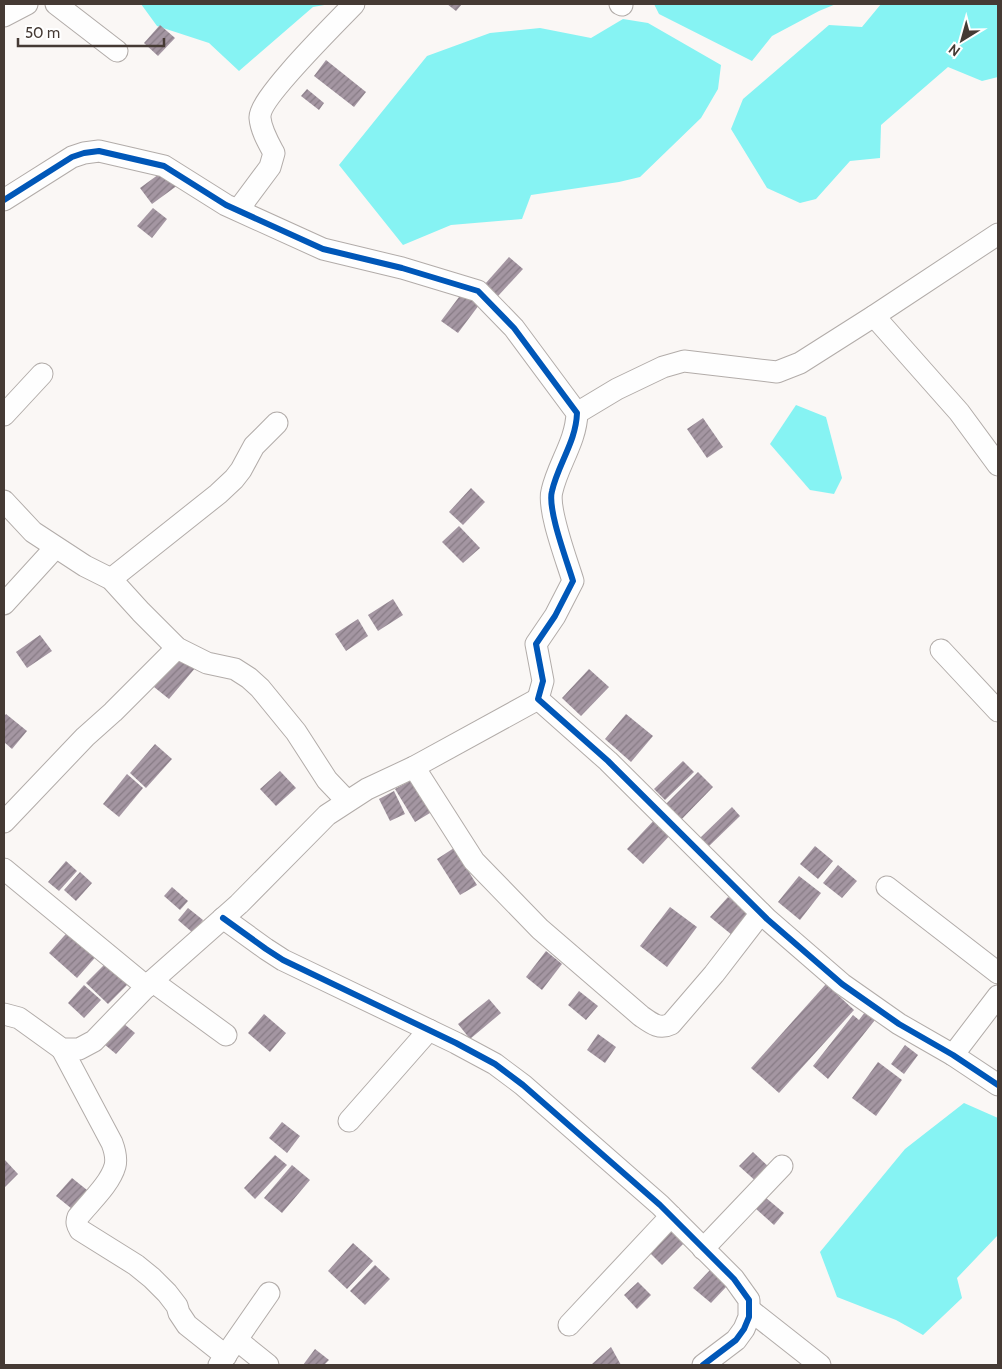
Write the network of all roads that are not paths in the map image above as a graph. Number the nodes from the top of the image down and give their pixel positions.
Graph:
1 (27, 4) edge
2 (56, 4) edge
3 (354, 4) edge
4 (4, 16) edge
5 (117, 51) dead end
6 (4, 200) edge
7 (238, 210) junction
8 (998, 234) edge
9 (874, 316) junction
10 (42, 374) dead end
11 (577, 413) junction
12 (4, 415) edge
13 (277, 422) dead end
14 (998, 465) edge
15 (4, 501) edge
16 (55, 548) junction
17 (111, 579) junction
18 (4, 604) edge
19 (177, 648) junction
20 (941, 650) dead end
21 (538, 699) junction
22 (998, 710) edge
23 (414, 767) junction
24 (347, 801) junction
25 (4, 822) edge
26 (4, 869) edge
27 (887, 887) dead end
28 (761, 913) junction
29 (224, 918) junction
30 (998, 973) edge
31 (149, 984) junction
32 (998, 996) edge
33 (4, 1014) edge
34 (428, 1030) junction
35 (226, 1035) dead end
36 (62, 1049) junction
37 (953, 1055) junction
38 (998, 1085) edge
39 (349, 1121) dead end
40 (782, 1166) dead end
41 (671, 1216) junction
42 (703, 1249) junction
43 (269, 1293) dead end
44 (750, 1310) junction
45 (569, 1325) dead end
46 (227, 1354) edge
47 (268, 1365) edge
48 (703, 1365) edge
49 (820, 1365) edge

1 - 4 street
2 - 5 street
3 - 7 street
6 - 7 street
7 - 11 street
8 - 9 street
9 - 11 street
9 - 14 street
10 - 12 street
11 - 21 street
13 - 17 street
15 - 16 street
16 - 17 street
16 - 18 street
17 - 19 street
19 - 24 street
19 - 25 street
20 - 22 street
21 - 23 street
21 - 28 street
23 - 24 street
23 - 28 street
24 - 29 street
26 - 31 street
27 - 30 street
28 - 37 street
29 - 31 street
29 - 34 street
31 - 35 street
31 - 36 street
32 - 37 street
33 - 36 street
34 - 39 street
34 - 41 street
36 - 46 street
37 - 38 street
40 - 42 street
41 - 42 street
41 - 45 street
42 - 44 street
43 - 46 street
44 - 48 street
44 - 49 street
46 - 47 street

